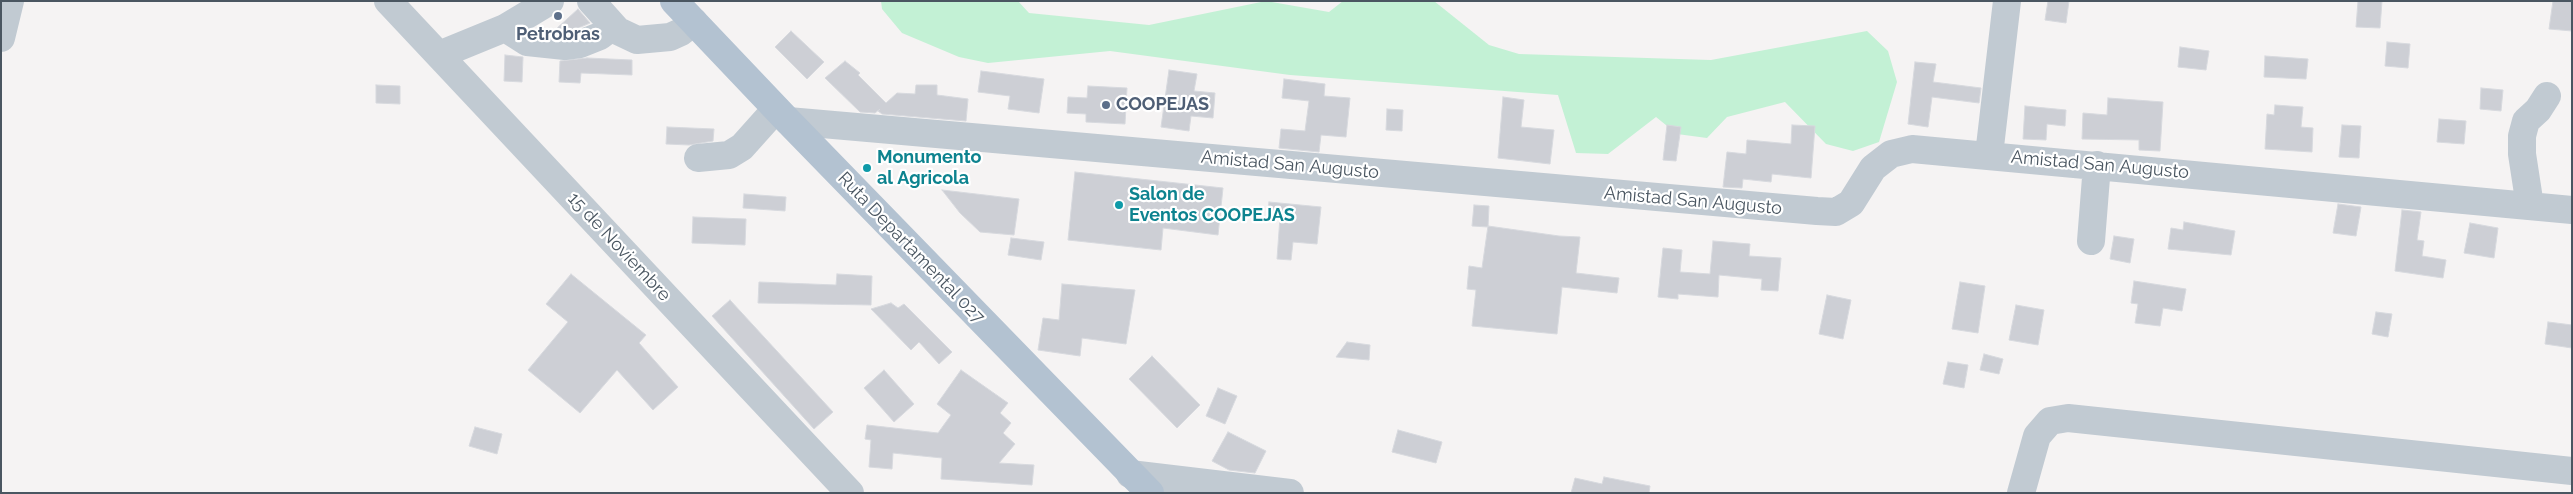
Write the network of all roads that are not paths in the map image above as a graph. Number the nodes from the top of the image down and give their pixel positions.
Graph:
1 (10, 1) edge
2 (388, 1) edge
3 (550, 1) edge
4 (591, 1) edge
5 (674, 1) edge
6 (2007, 1) edge
7 (694, 22) junction
8 (613, 26) junction
9 (505, 28) junction
10 (1, 38) edge
11 (438, 55) junction
12 (2547, 96) dead end
13 (782, 115) junction
14 (1989, 155) junction
15 (698, 158) dead end
16 (2097, 165) junction
17 (2530, 206) junction
18 (2572, 210) edge
19 (2091, 241) dead end
20 (2572, 470) edge
21 (1130, 474) junction
22 (850, 493) edge
23 (1150, 493) edge
24 (1290, 493) edge
25 (2021, 493) edge

1 - 10 street
2 - 11 street, 15 de Noviembre
3 - 9 street
4 - 8 street
5 - 7 main road, Ruta Departamental 027
6 - 14 street
7 - 8 street
7 - 13 main road, Ruta Departamental 027
8 - 9 street
9 - 11 street
11 - 22 street, 15 de Noviembre
12 - 17 street
13 - 14 street, Amistad San Augusto
13 - 15 street
13 - 21 main road, Ruta Departamental 027
14 - 16 street, Amistad San Augusto
16 - 17 street, Amistad San Augusto
16 - 19 street
17 - 18 street, Amistad San Augusto
20 - 25 street
21 - 23 main road, Ruta Departamental 027
21 - 24 street

